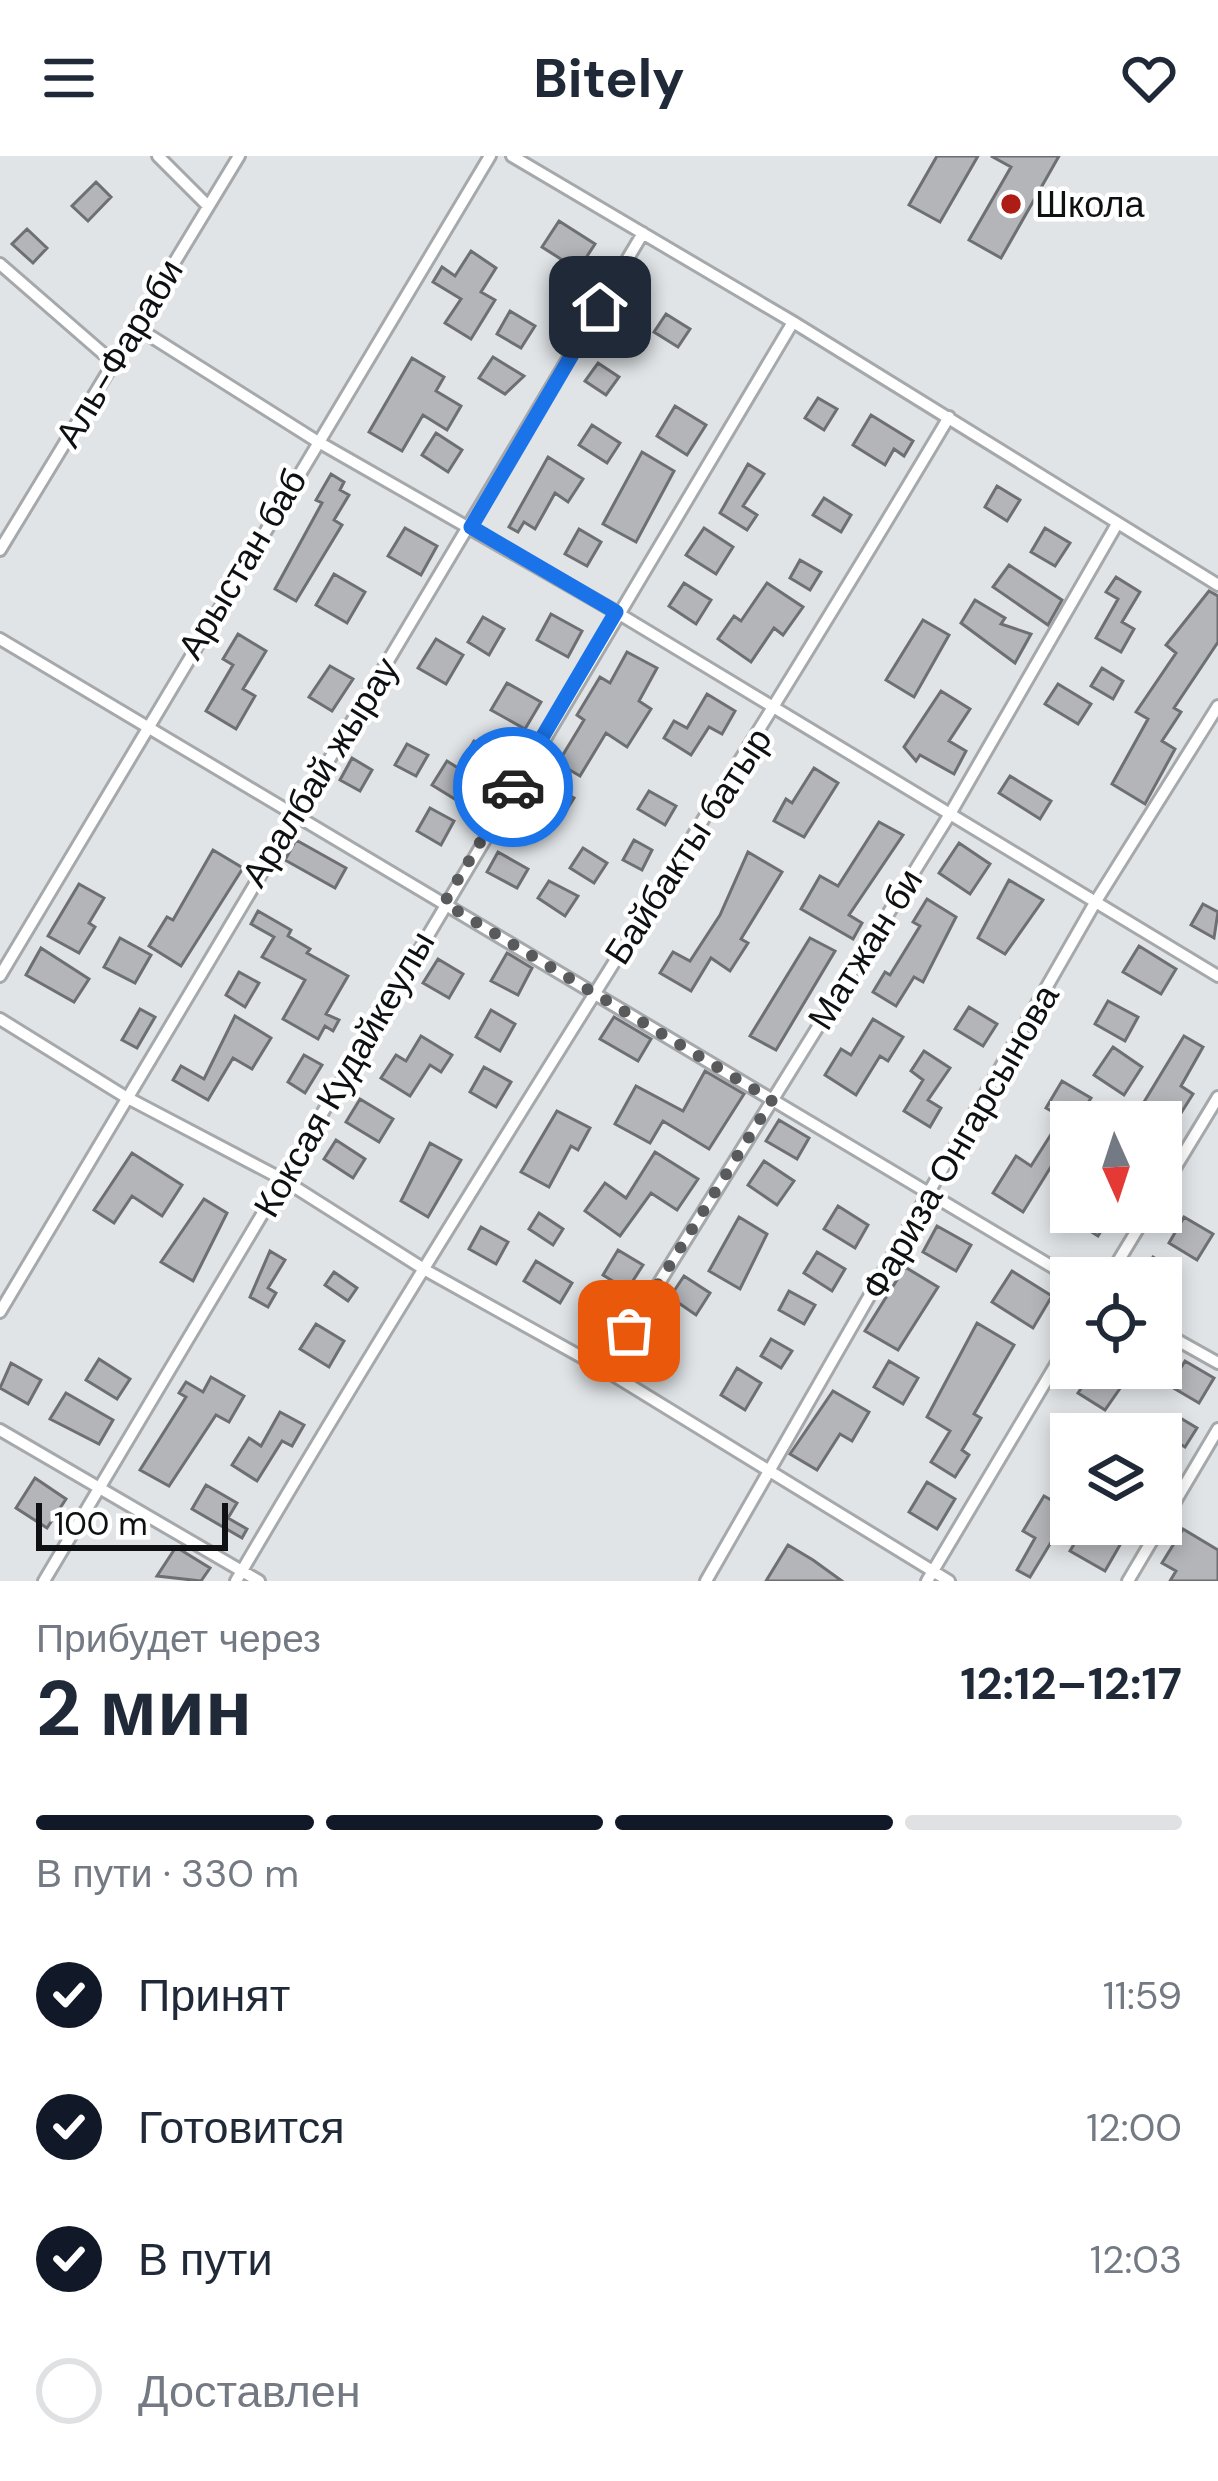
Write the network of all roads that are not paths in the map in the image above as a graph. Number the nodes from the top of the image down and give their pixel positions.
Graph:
1 (158, 156) edge
2 (239, 156) edge
3 (490, 156) edge
4 (512, 156) edge
5 (207, 205) junction
6 (643, 233) junction
7 (0, 264) edge
8 (793, 322) junction
9 (136, 327) junction
10 (114, 363) junction
11 (949, 417) junction
12 (315, 440) junction
13 (0, 520) edge
14 (1118, 524) junction
15 (471, 527) junction
16 (11, 531) junction
17 (0, 550) edge
18 (1218, 585) edge
19 (616, 612) junction
20 (0, 639) edge
21 (1218, 706) edge
22 (777, 708) junction
23 (146, 727) junction
24 (293, 814) junction
25 (950, 814) junction
26 (1096, 901) junction
27 (444, 903) junction
28 (0, 976) edge
29 (1218, 976) edge
30 (594, 992) junction
31 (0, 1018) edge
32 (124, 1096) junction
33 (1218, 1097) edge
34 (772, 1100) junction
35 (1182, 1156) edge
36 (282, 1180) junction
37 (931, 1195) junction
38 (1050, 1266) edge
39 (427, 1271) junction
40 (0, 1312) edge
41 (1182, 1342) edge
42 (1218, 1363) edge
43 (605, 1370) junction
44 (1050, 1374) edge
45 (1218, 1429) edge
46 (0, 1430) edge
47 (771, 1472) junction
48 (100, 1490) junction
49 (239, 1576) edge
50 (930, 1576) edge
51 (44, 1581) edge
52 (259, 1581) edge
53 (706, 1581) edge
54 (949, 1581) edge
55 (1128, 1581) edge

1 - 5 street
2 - 5 street, Аль-Фараби
3 - 12 street, Арыстан баб
4 - 6 street
5 - 9 street, Аль-Фараби
6 - 8 street
6 - 15 street, Аралбай жырау
7 - 10 street
8 - 11 street
8 - 19 street, Коксая Кудайкеулы
9 - 10 street, Аль-Фараби
9 - 12 street
10 - 16 street, Аль-Фараби
11 - 14 street
11 - 22 street, Байбакты батыр
12 - 15 street
12 - 23 street, Арыстан баб
13 - 16 street
14 - 18 street
14 - 25 street, Матжан би
15 - 19 street
15 - 24 street, Аралбай жырау
16 - 17 street, Аль-Фараби
19 - 22 street
19 - 27 street, Коксая Кудайкеулы
20 - 23 street
21 - 26 street, Фариза Онгарсынова
22 - 25 street
22 - 30 street, Байбакты батыр
23 - 24 street
23 - 28 street, Арыстан баб
24 - 27 street
24 - 32 street, Аралбай жырау
25 - 26 street
25 - 34 street, Матжан би
26 - 29 street
26 - 37 street, Фариза Онгарсынова
27 - 30 street
27 - 36 street, Коксая Кудайкеулы
30 - 34 street
30 - 39 street, Байбакты батыр
31 - 32 street
32 - 36 street
32 - 40 street, Аралбай жырау
33 - 35 street
34 - 37 street
34 - 43 street, Матжан би
36 - 39 street
36 - 48 street, Коксая Кудайкеулы
37 - 38 street
37 - 47 street, Фариза Онгарсынова
39 - 43 street
39 - 49 street, Байбакты батыр
41 - 42 street
43 - 47 street
44 - 50 street
45 - 55 street
46 - 48 street
47 - 50 street
47 - 53 street, Фариза Онгарсынова
48 - 49 street
48 - 51 street, Коксая Кудайкеулы
49 - 52 street
50 - 54 street

